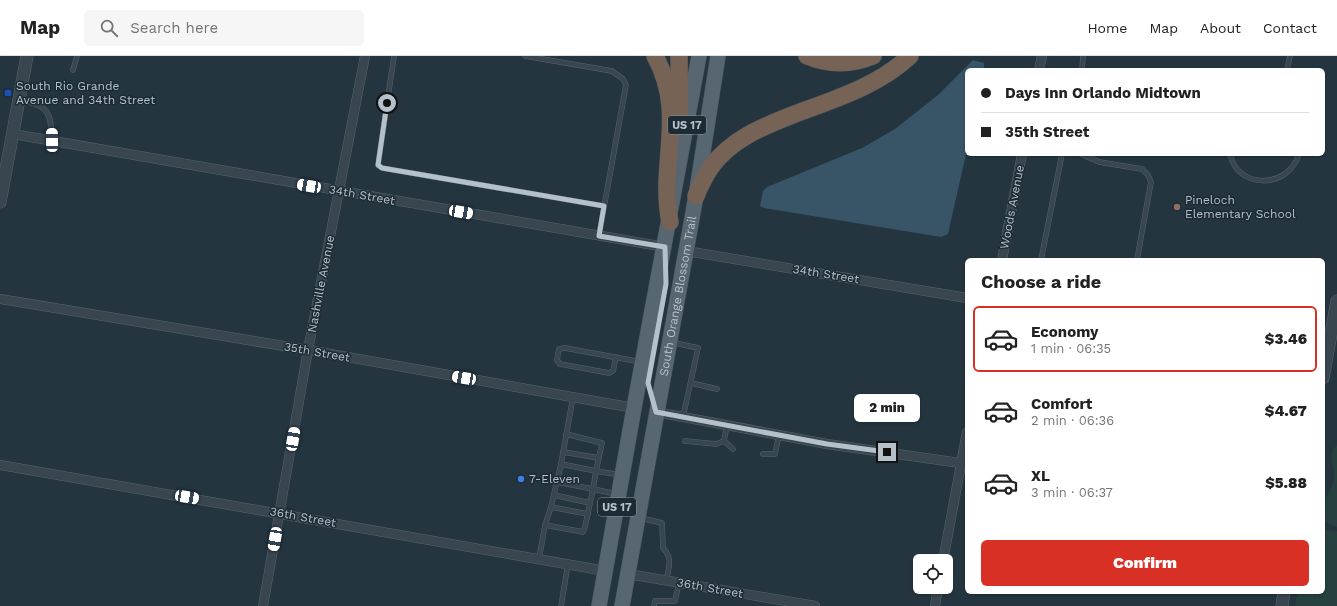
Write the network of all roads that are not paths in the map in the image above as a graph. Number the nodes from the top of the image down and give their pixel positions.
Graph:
1 (27, 56) edge
2 (77, 56) edge
3 (364, 56) edge
4 (394, 56) edge
5 (525, 56) edge
6 (655, 56) edge
7 (679, 56) edge
8 (699, 56) edge
9 (718, 56) edge
10 (807, 56) edge
11 (872, 56) edge
12 (910, 56) edge
13 (1042, 56) edge
14 (1083, 56) edge
15 (1290, 56) edge
16 (1039, 68) edge
17 (1082, 68) edge
18 (1287, 68) edge
19 (73, 70) dead end
20 (19, 100) junction
21 (13, 134) junction
22 (52, 140) junction
23 (1022, 156) edge
24 (1062, 156) edge
25 (1086, 156) edge
26 (1231, 156) edge
27 (1298, 156) edge
28 (339, 191) junction
29 (674, 194) junction
30 (696, 196) junction
31 (0, 202) edge
32 (604, 206) junction
33 (670, 222) junction
34 (599, 236) junction
35 (665, 247) junction
36 (686, 250) junction
37 (1002, 258) edge
38 (1041, 258) edge
39 (1137, 258) edge
40 (965, 298) edge
41 (0, 299) edge
42 (1337, 302) edge
43 (669, 342) junction
44 (308, 350) junction
45 (616, 357) junction
46 (1325, 359) edge
47 (642, 362) junction
48 (691, 383) junction
49 (717, 389) dead end
50 (573, 397) junction
51 (634, 408) junction
52 (656, 412) junction
53 (683, 417) junction
54 (727, 426) junction
55 (566, 434) junction
56 (779, 435) junction
57 (685, 441) dead end
58 (724, 442) junction
59 (733, 449) dead end
60 (563, 452) junction
61 (965, 453) edge
62 (763, 454) dead end
63 (599, 458) junction
64 (964, 463) edge
65 (561, 464) junction
66 (0, 465) edge
67 (596, 471) junction
68 (622, 475) junction
69 (557, 482) junction
70 (593, 489) junction
71 (554, 495) junction
72 (619, 495) junction
73 (590, 503) junction
74 (551, 507) junction
75 (280, 513) junction
76 (588, 514) junction
77 (637, 517) junction
78 (545, 525) junction
79 (632, 545) junction
80 (944, 554) edge
81 (539, 559) junction
82 (568, 564) junction
83 (606, 571) junction
84 (628, 574) junction
85 (666, 581) junction
86 (679, 583) junction
87 (937, 594) edge
88 (1284, 594) edge
89 (262, 606) edge
90 (561, 606) edge
91 (599, 606) edge
92 (622, 606) edge
93 (654, 606) edge
94 (815, 606) edge
95 (935, 606) edge
96 (1282, 606) edge

1 - 20 street
2 - 19 lane
3 - 28 street, Nashville Avenue
4 - 32 lane
5 - 32 lane
6 - 33 highway
7 - 29 highway
8 - 29 main road, South Orange Blossom Trail / US 17
9 - 30 main road, South Orange Blossom Trail / US 17
10 - 11 highway
12 - 30 highway
13 - 16 street
14 - 17 lane
15 - 18 lane
20 - 21 street
20 - 22 lane
21 - 22 street, 34th Street
21 - 31 street
22 - 28 street, 34th Street
23 - 37 street, Woods Avenue
24 - 38 lane
25 - 39 lane
26 - 27 lane
28 - 34 street, 34th Street
28 - 44 street, Nashville Avenue
29 - 33 main road, South Orange Blossom Trail / US 17
30 - 36 main road, South Orange Blossom Trail / US 17
32 - 34 lane
33 - 35 main road, South Orange Blossom Trail / US 17
34 - 35 street, 34th Street
35 - 47 main road, South Orange Blossom Trail / US 17
35 - 52 main road
36 - 40 street, 34th Street
36 - 43 main road, South Orange Blossom Trail / US 17
41 - 44 street, 35th Street
42 - 46 street
43 - 48 lane
43 - 52 main road, South Orange Blossom Trail / US 17
44 - 50 street, 35th Street
44 - 75 street, Nashville Avenue
45 - 45 lane
45 - 47 lane
47 - 51 main road, South Orange Blossom Trail / US 17
48 - 49 lane
48 - 53 lane
50 - 51 street, 35th Street
50 - 55 lane
51 - 68 main road, South Orange Blossom Trail / US 17
51 - 79 main road
52 - 53 street
52 - 77 main road, South Orange Blossom Trail / US 17
53 - 54 street
54 - 56 street
54 - 58 lane
55 - 60 lane
55 - 63 lane
56 - 62 lane
56 - 64 street
57 - 58 lane
58 - 59 lane
60 - 63 lane
60 - 65 lane
61 - 64 street
63 - 67 lane
64 - 80 street
65 - 67 lane
65 - 69 lane
66 - 75 street, 36th Street
67 - 68 lane
67 - 70 lane
68 - 72 main road, South Orange Blossom Trail / US 17
69 - 70 lane
69 - 71 lane
70 - 72 lane
70 - 73 lane
71 - 73 lane
71 - 74 lane
72 - 83 main road, South Orange Blossom Trail / US 17
73 - 76 lane
74 - 76 lane
74 - 78 lane
75 - 81 street, 36th Street
75 - 89 street, Nashville Avenue
76 - 78 lane
77 - 79 main road, South Orange Blossom Trail / US 17
77 - 85 lane
78 - 81 lane
79 - 84 main road, South Orange Blossom Trail / US 17
81 - 82 street, 36th Street
82 - 83 street, 36th Street
82 - 90 lane
83 - 91 main road, South Orange Blossom Trail / US 17
84 - 85 street, 36th Street
84 - 92 main road, South Orange Blossom Trail / US 17
85 - 86 street, 36th Street
86 - 93 lane
86 - 94 street, 36th Street
87 - 95 street
88 - 96 street

